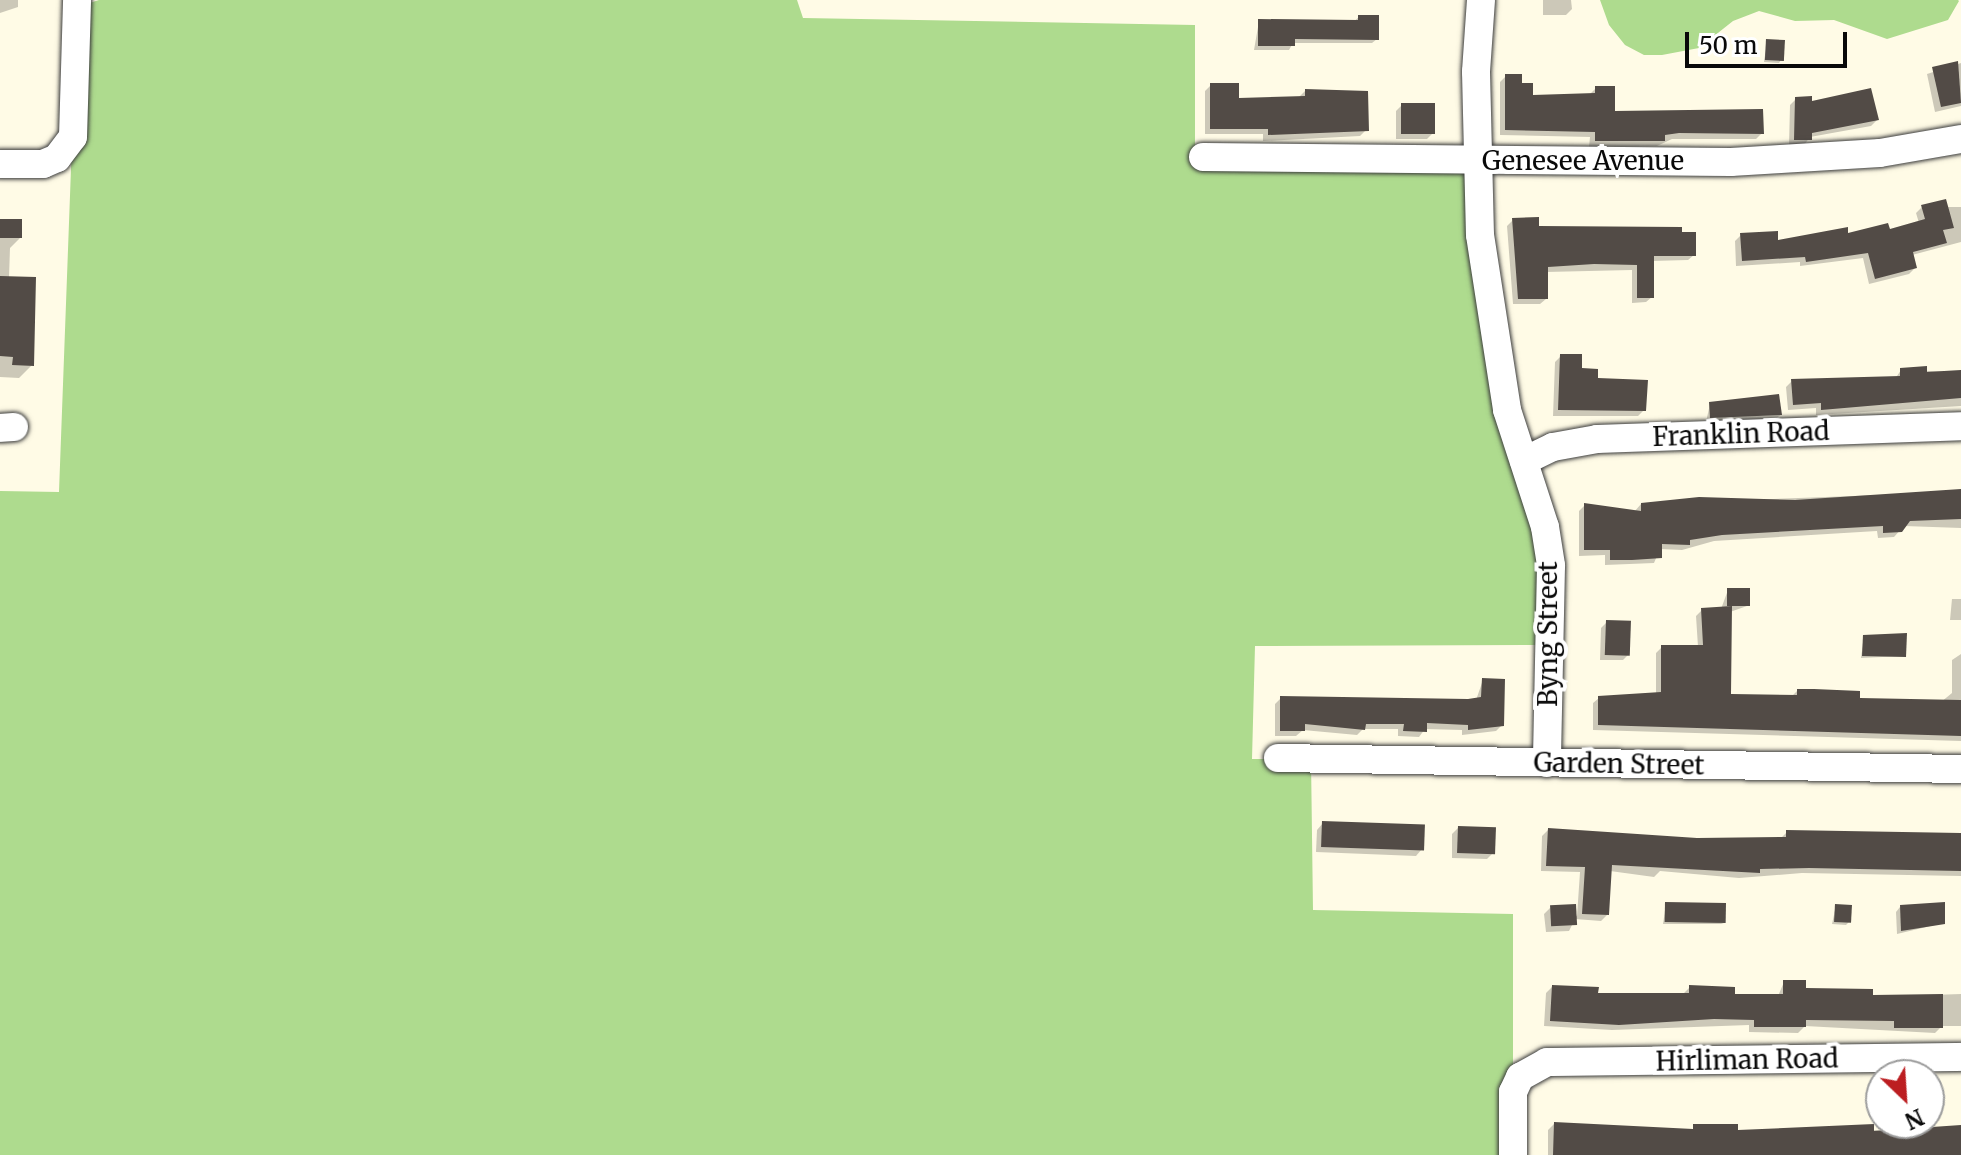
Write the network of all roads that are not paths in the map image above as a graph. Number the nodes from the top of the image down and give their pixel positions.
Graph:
1 (77, 0) edge
2 (1481, 0) edge
3 (1961, 139) edge
4 (1203, 157) dead end
5 (1476, 161) junction
6 (0, 164) edge
7 (1961, 426) edge
8 (1524, 461) junction
9 (1278, 758) dead end
10 (1547, 763) junction
11 (1961, 769) edge
12 (1961, 1057) edge
13 (1513, 1155) edge

1 - 6 street
2 - 5 street, Byng Street
3 - 5 street, Genesee Avenue
4 - 5 street, Genesee Avenue
5 - 8 street, Byng Street
7 - 8 street, Franklin Road
8 - 10 street, Byng Street
9 - 10 street, Garden Street
10 - 11 street, Garden Street
12 - 13 street, Hirliman Road

